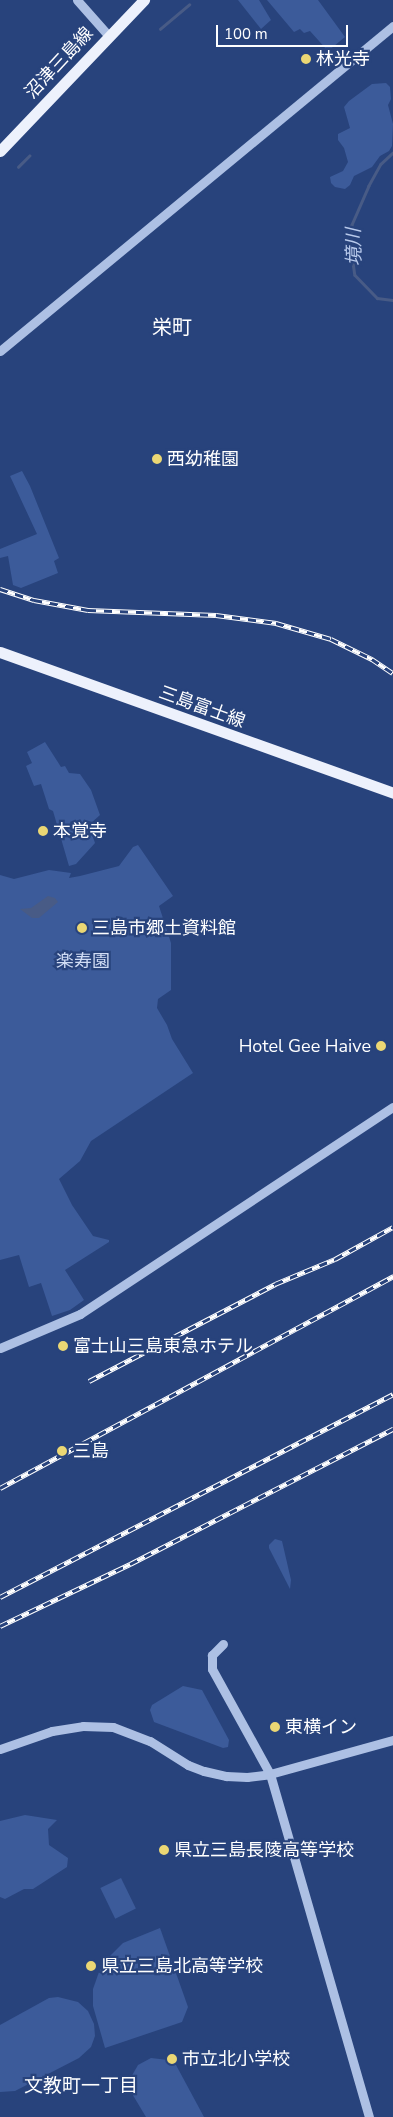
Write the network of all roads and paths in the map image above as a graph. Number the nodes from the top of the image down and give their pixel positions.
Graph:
1 (77, 0) edge
2 (144, 0) edge
3 (393, 26) edge
4 (109, 36) junction
5 (0, 151) edge
6 (0, 350) edge
7 (0, 652) edge
8 (393, 793) edge
9 (393, 1108) edge
10 (0, 1348) edge
11 (223, 1644) dead end
12 (393, 1740) edge
13 (0, 1749) edge
14 (270, 1774) junction
15 (368, 2117) edge

1 - 4 street
2 - 4 main road, 沼津三島線
3 - 6 street
4 - 5 main road, 沼津三島線
7 - 8 main road, 三島富士線
9 - 10 street
11 - 14 street
12 - 14 street
13 - 14 street
14 - 15 street

